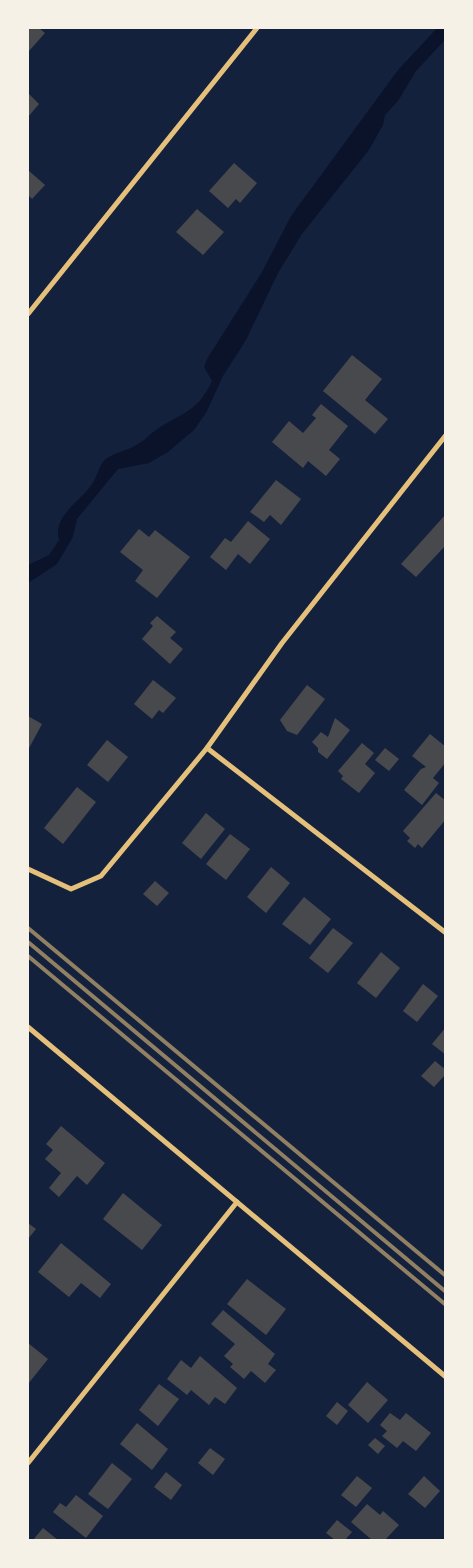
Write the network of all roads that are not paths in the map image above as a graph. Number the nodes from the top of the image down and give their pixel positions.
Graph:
1 (257, 28) edge
2 (28, 314) edge
3 (446, 435) edge
4 (207, 748) junction
5 (28, 869) edge
6 (446, 934) edge
7 (28, 1028) edge
8 (237, 1202) junction
9 (446, 1377) edge
10 (28, 1463) edge

1 - 2 street
3 - 4 street
4 - 5 street
4 - 6 street
7 - 8 street
8 - 9 street
8 - 10 street

